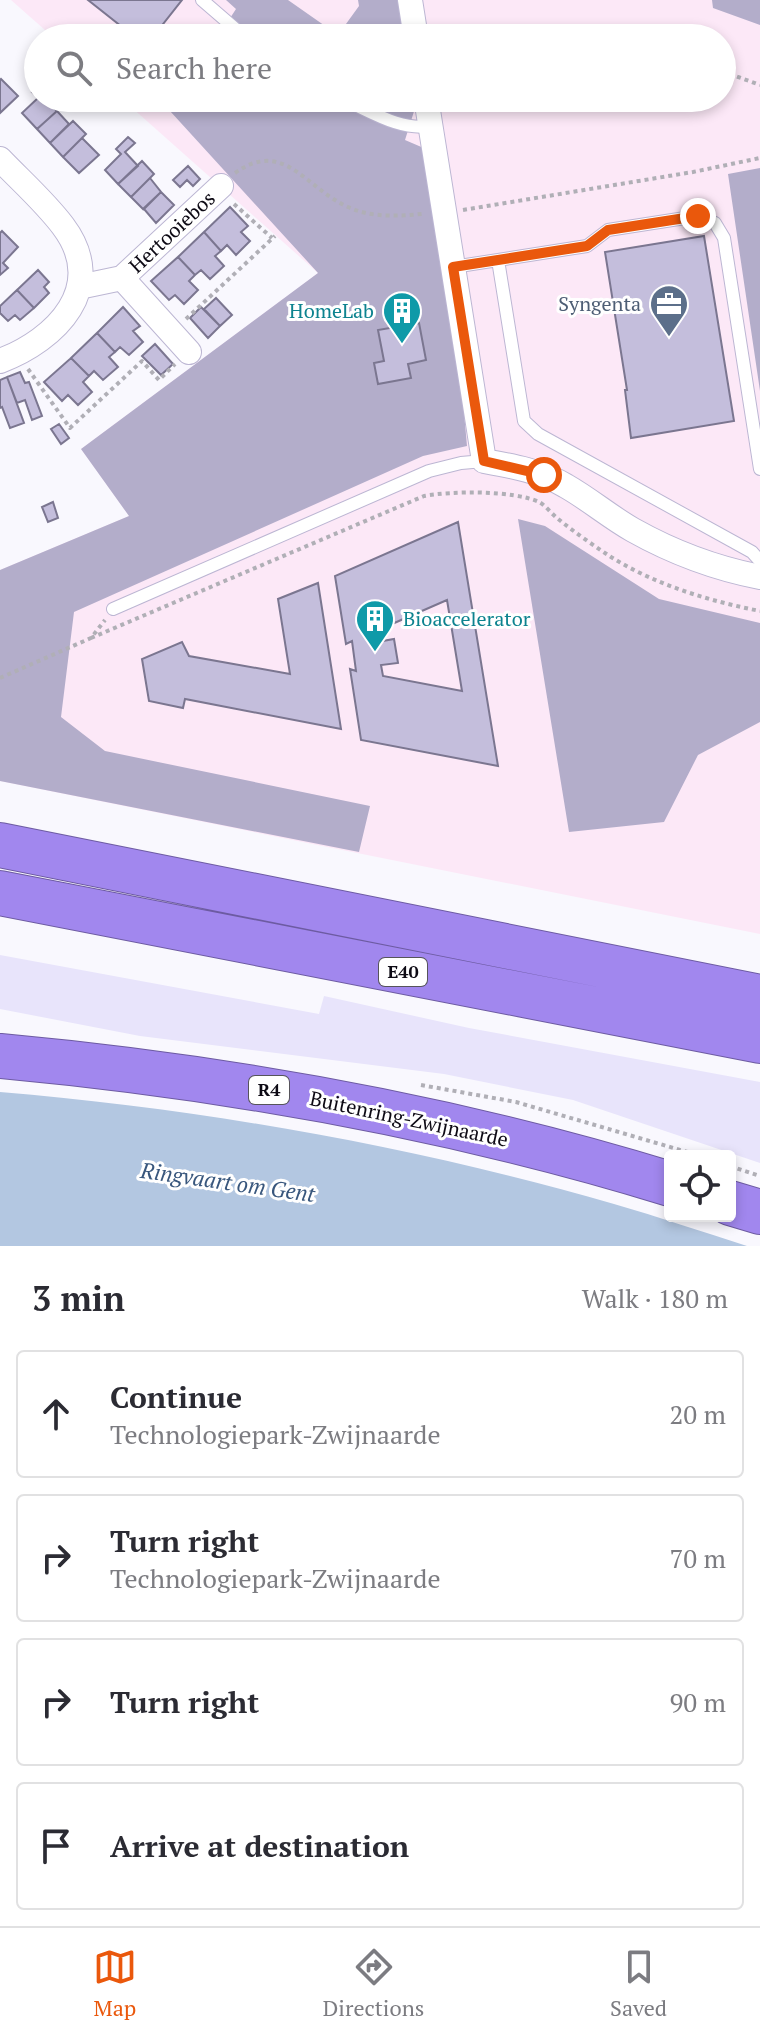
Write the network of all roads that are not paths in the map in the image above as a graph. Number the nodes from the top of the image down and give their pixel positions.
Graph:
1 (202, 0) edge
2 (410, 0) edge
3 (230, 24) edge
4 (414, 24) edge
5 (372, 112) edge
6 (434, 112) edge
7 (430, 126) junction
8 (0, 159) edge
9 (219, 188) road end
10 (498, 260) junction
11 (453, 267) junction
12 (122, 278) junction
13 (79, 287) junction
14 (189, 352) road end
15 (10, 357) edge
16 (484, 461) junction
17 (760, 469) edge
18 (760, 561) edge
19 (760, 577) edge
20 (113, 609) road end
21 (0, 845) edge
22 (0, 896) edge
23 (760, 997) edge
24 (760, 1041) edge
25 (0, 1056) edge
26 (664, 1167) edge
27 (736, 1193) edge
28 (760, 1199) edge
29 (736, 1205) edge
30 (760, 1212) edge

1 - 3 lane
2 - 4 street
5 - 7 lane
6 - 7 street
7 - 11 street
8 - 13 street
9 - 12 street, Hertooiebos
10 - 11 lane
10 - 17 lane
10 - 18 lane
11 - 16 street
12 - 13 street, Hertooiebos
12 - 14 street, Hertooiebos
13 - 15 street
16 - 19 street
16 - 20 lane
21 - 23 highway, E40
22 - 24 highway, E40
25 - 26 highway, Buitenring-Zwijnaarde / R4
27 - 28 highway
29 - 30 highway

